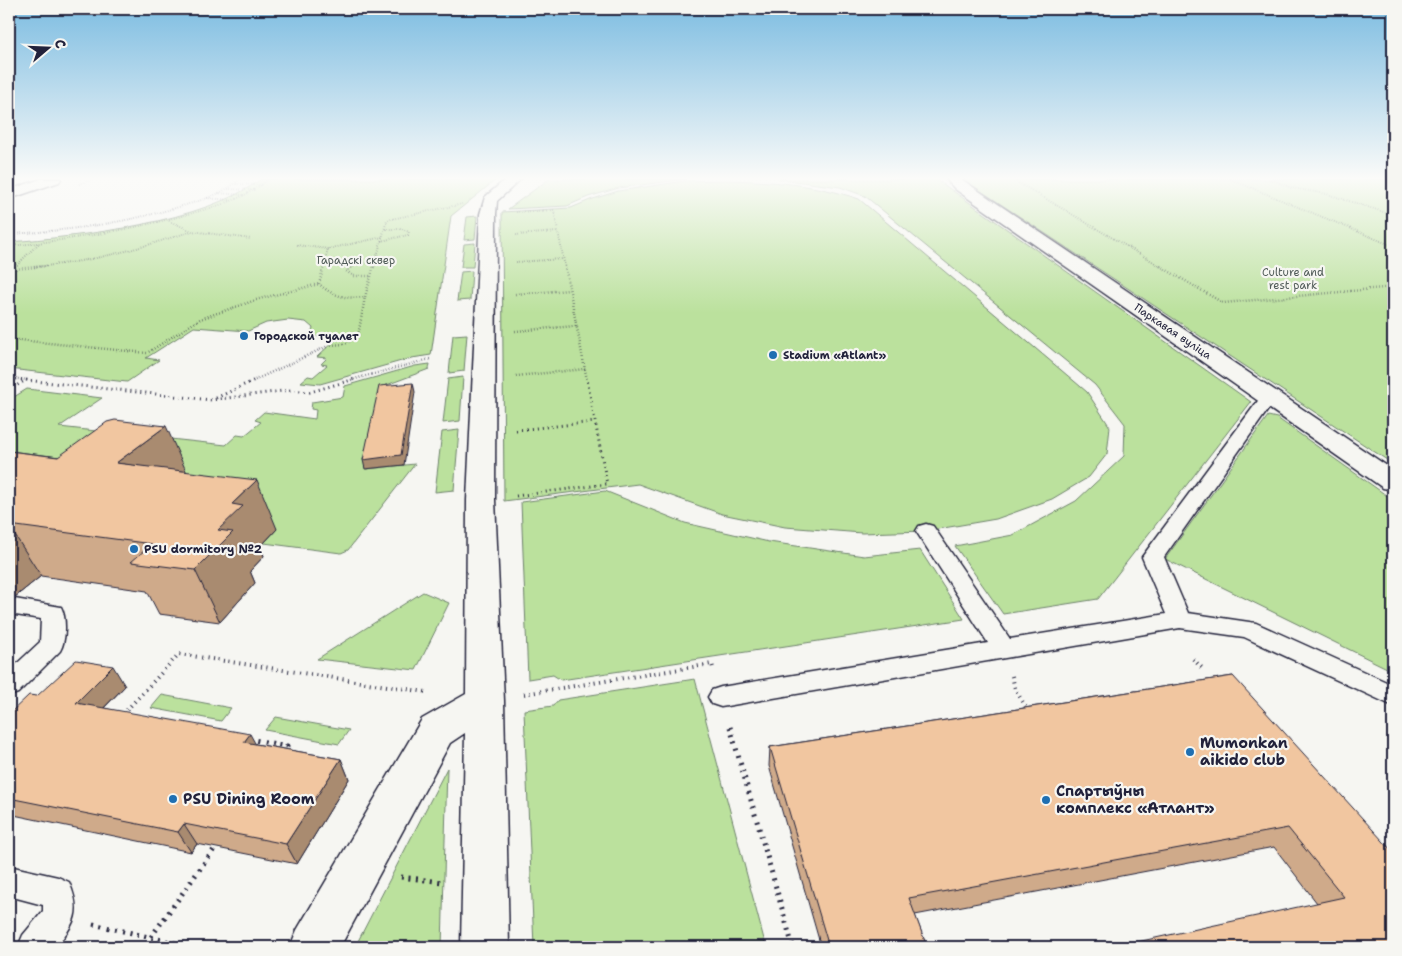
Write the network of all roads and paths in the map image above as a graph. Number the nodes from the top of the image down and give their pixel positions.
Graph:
1 (107, 224) edge
2 (150, 224) edge
3 (176, 224) edge
4 (385, 224) edge
5 (488, 224) edge
6 (556, 224) edge
7 (1015, 224) edge
8 (1088, 224) edge
9 (1339, 224) edge
10 (384, 229) junction
11 (192, 231) junction
12 (558, 232) junction
13 (9, 234) edge
14 (511, 235) dead end
15 (383, 236) junction
16 (251, 239) dead end
17 (382, 241) junction
18 (39, 243) junction
19 (298, 245) dead end
20 (9, 246) edge
21 (1393, 246) edge
22 (328, 249) junction
23 (563, 259) junction
24 (376, 260) junction
25 (510, 263) dead end
26 (13, 269) junction
27 (9, 271) edge
28 (371, 276) junction
29 (320, 284) junction
30 (1393, 287) edge
31 (569, 290) junction
32 (512, 294) dead end
33 (365, 297) junction
34 (576, 326) junction
35 (511, 332) dead end
36 (9, 339) edge
37 (430, 360) dead end
38 (585, 369) junction
39 (512, 376) dead end
40 (9, 378) edge
41 (26, 380) junction
42 (9, 390) edge
43 (1269, 397) junction
44 (211, 400) junction
45 (595, 422) junction
46 (513, 430) dead end
47 (1393, 482) edge
48 (514, 496) dead end
49 (926, 532) dead end
50 (9, 606) edge
51 (1180, 620) junction
52 (1004, 649) junction
53 (1193, 659) dead end
54 (702, 666) dead end
55 (1203, 669) dead end
56 (9, 686) edge
57 (1015, 689) dead end
58 (532, 693) dead end
59 (1393, 696) edge
60 (721, 697) joint
61 (485, 701) junction
62 (1031, 716) edge
63 (131, 717) edge
64 (238, 737) edge
65 (278, 759) edge
66 (215, 848) edge
67 (9, 881) edge
68 (343, 895) junction
69 (60, 916) junction
70 (485, 933) edge
71 (150, 937) junction
72 (35, 947) edge
73 (192, 947) edge
74 (314, 947) edge
75 (793, 947) edge

1 - 13 path
2 - 18 path
3 - 11 path
4 - 10 path
5 - 61 street
6 - 12 path
7 - 43 street, Паркавая вуліца
8 - 30 path
9 - 21 path
10 - 15 path
10 - 17 path
11 - 16 path
11 - 26 path
12 - 14 path
12 - 23 path
15 - 17 path
15 - 22 path
17 - 24 path
18 - 20 path
18 - 26 path
19 - 22 path
22 - 29 path
23 - 25 path
23 - 31 path
24 - 28 path
24 - 28 path
26 - 27 path
28 - 33 path
29 - 33 path
29 - 36 path
31 - 32 path
31 - 34 path
33 - 44 path
34 - 35 path
34 - 38 path
37 - 44 path
38 - 39 path
38 - 45 path
40 - 41 path
41 - 42 path
41 - 44 path
43 - 47 street, Паркавая вуліца
43 - 51 lane
45 - 46 path
45 - 48 path
49 - 52 lane
50 - 56 lane
51 - 52 lane
51 - 59 lane
52 - 60 lane
53 - 55 path
54 - 58 path
57 - 62 path
60 - 75 path
61 - 63 path
61 - 68 street
61 - 70 street
64 - 65 path
66 - 71 path
67 - 69 lane
68 - 70 path
68 - 74 street
69 - 71 path
69 - 72 lane
71 - 73 path

